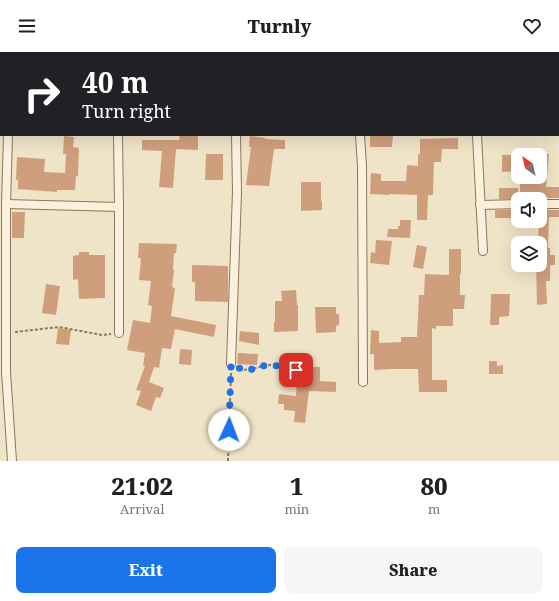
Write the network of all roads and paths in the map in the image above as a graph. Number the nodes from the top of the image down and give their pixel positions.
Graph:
1 (8, 136) edge
2 (118, 136) edge
3 (236, 136) edge
4 (360, 136) edge
5 (477, 136) edge
6 (6, 204) junction
7 (511, 204) edge
8 (547, 204) edge
9 (559, 204) edge
10 (480, 205) junction
11 (119, 207) junction
12 (482, 251) dead end
13 (6, 333) junction
14 (119, 333) joint
15 (231, 364) junction
16 (296, 370) dead end
17 (363, 382) dead end
18 (12, 461) edge
19 (228, 461) edge

1 - 6 street
2 - 11 street
3 - 15 street
4 - 17 street
5 - 10 street
6 - 11 street
6 - 13 street
7 - 10 street
8 - 9 street
10 - 12 street
11 - 14 street
13 - 14 path
13 - 18 street
15 - 16 path
15 - 19 path

